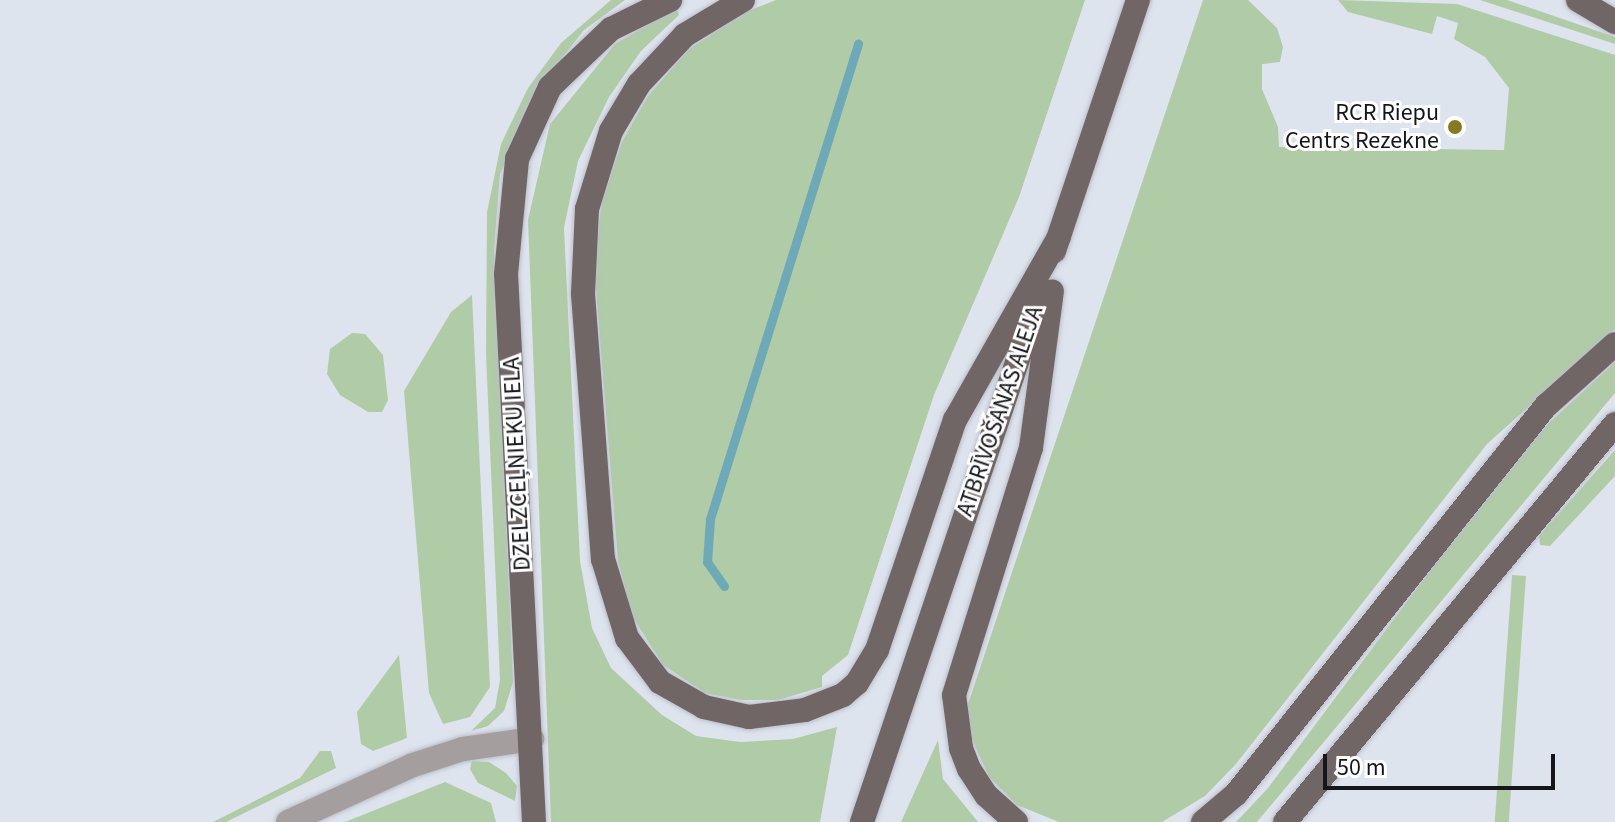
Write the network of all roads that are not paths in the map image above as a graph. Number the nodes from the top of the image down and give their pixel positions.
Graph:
1 (670, 0) edge
2 (743, 0) edge
3 (1138, 0) edge
4 (1578, 0) edge
5 (1615, 22) edge
6 (1059, 237) junction
7 (1615, 344) edge
8 (1615, 424) edge
9 (532, 739) junction
10 (288, 822) edge
11 (534, 822) edge
12 (862, 822) edge
13 (1016, 822) edge
14 (1203, 822) edge
15 (1285, 822) edge

1 - 9 main road, DZELZCEĻNIEKU IELA
2 - 6 main road
3 - 6 main road, ATBRĪVOŠANAS ALEJA
4 - 5 main road
6 - 12 main road, ATBRĪVOŠANAS ALEJA
6 - 13 main road
7 - 14 main road
8 - 15 main road
9 - 10 street
9 - 11 main road, DZELZCEĻNIEKU IELA

